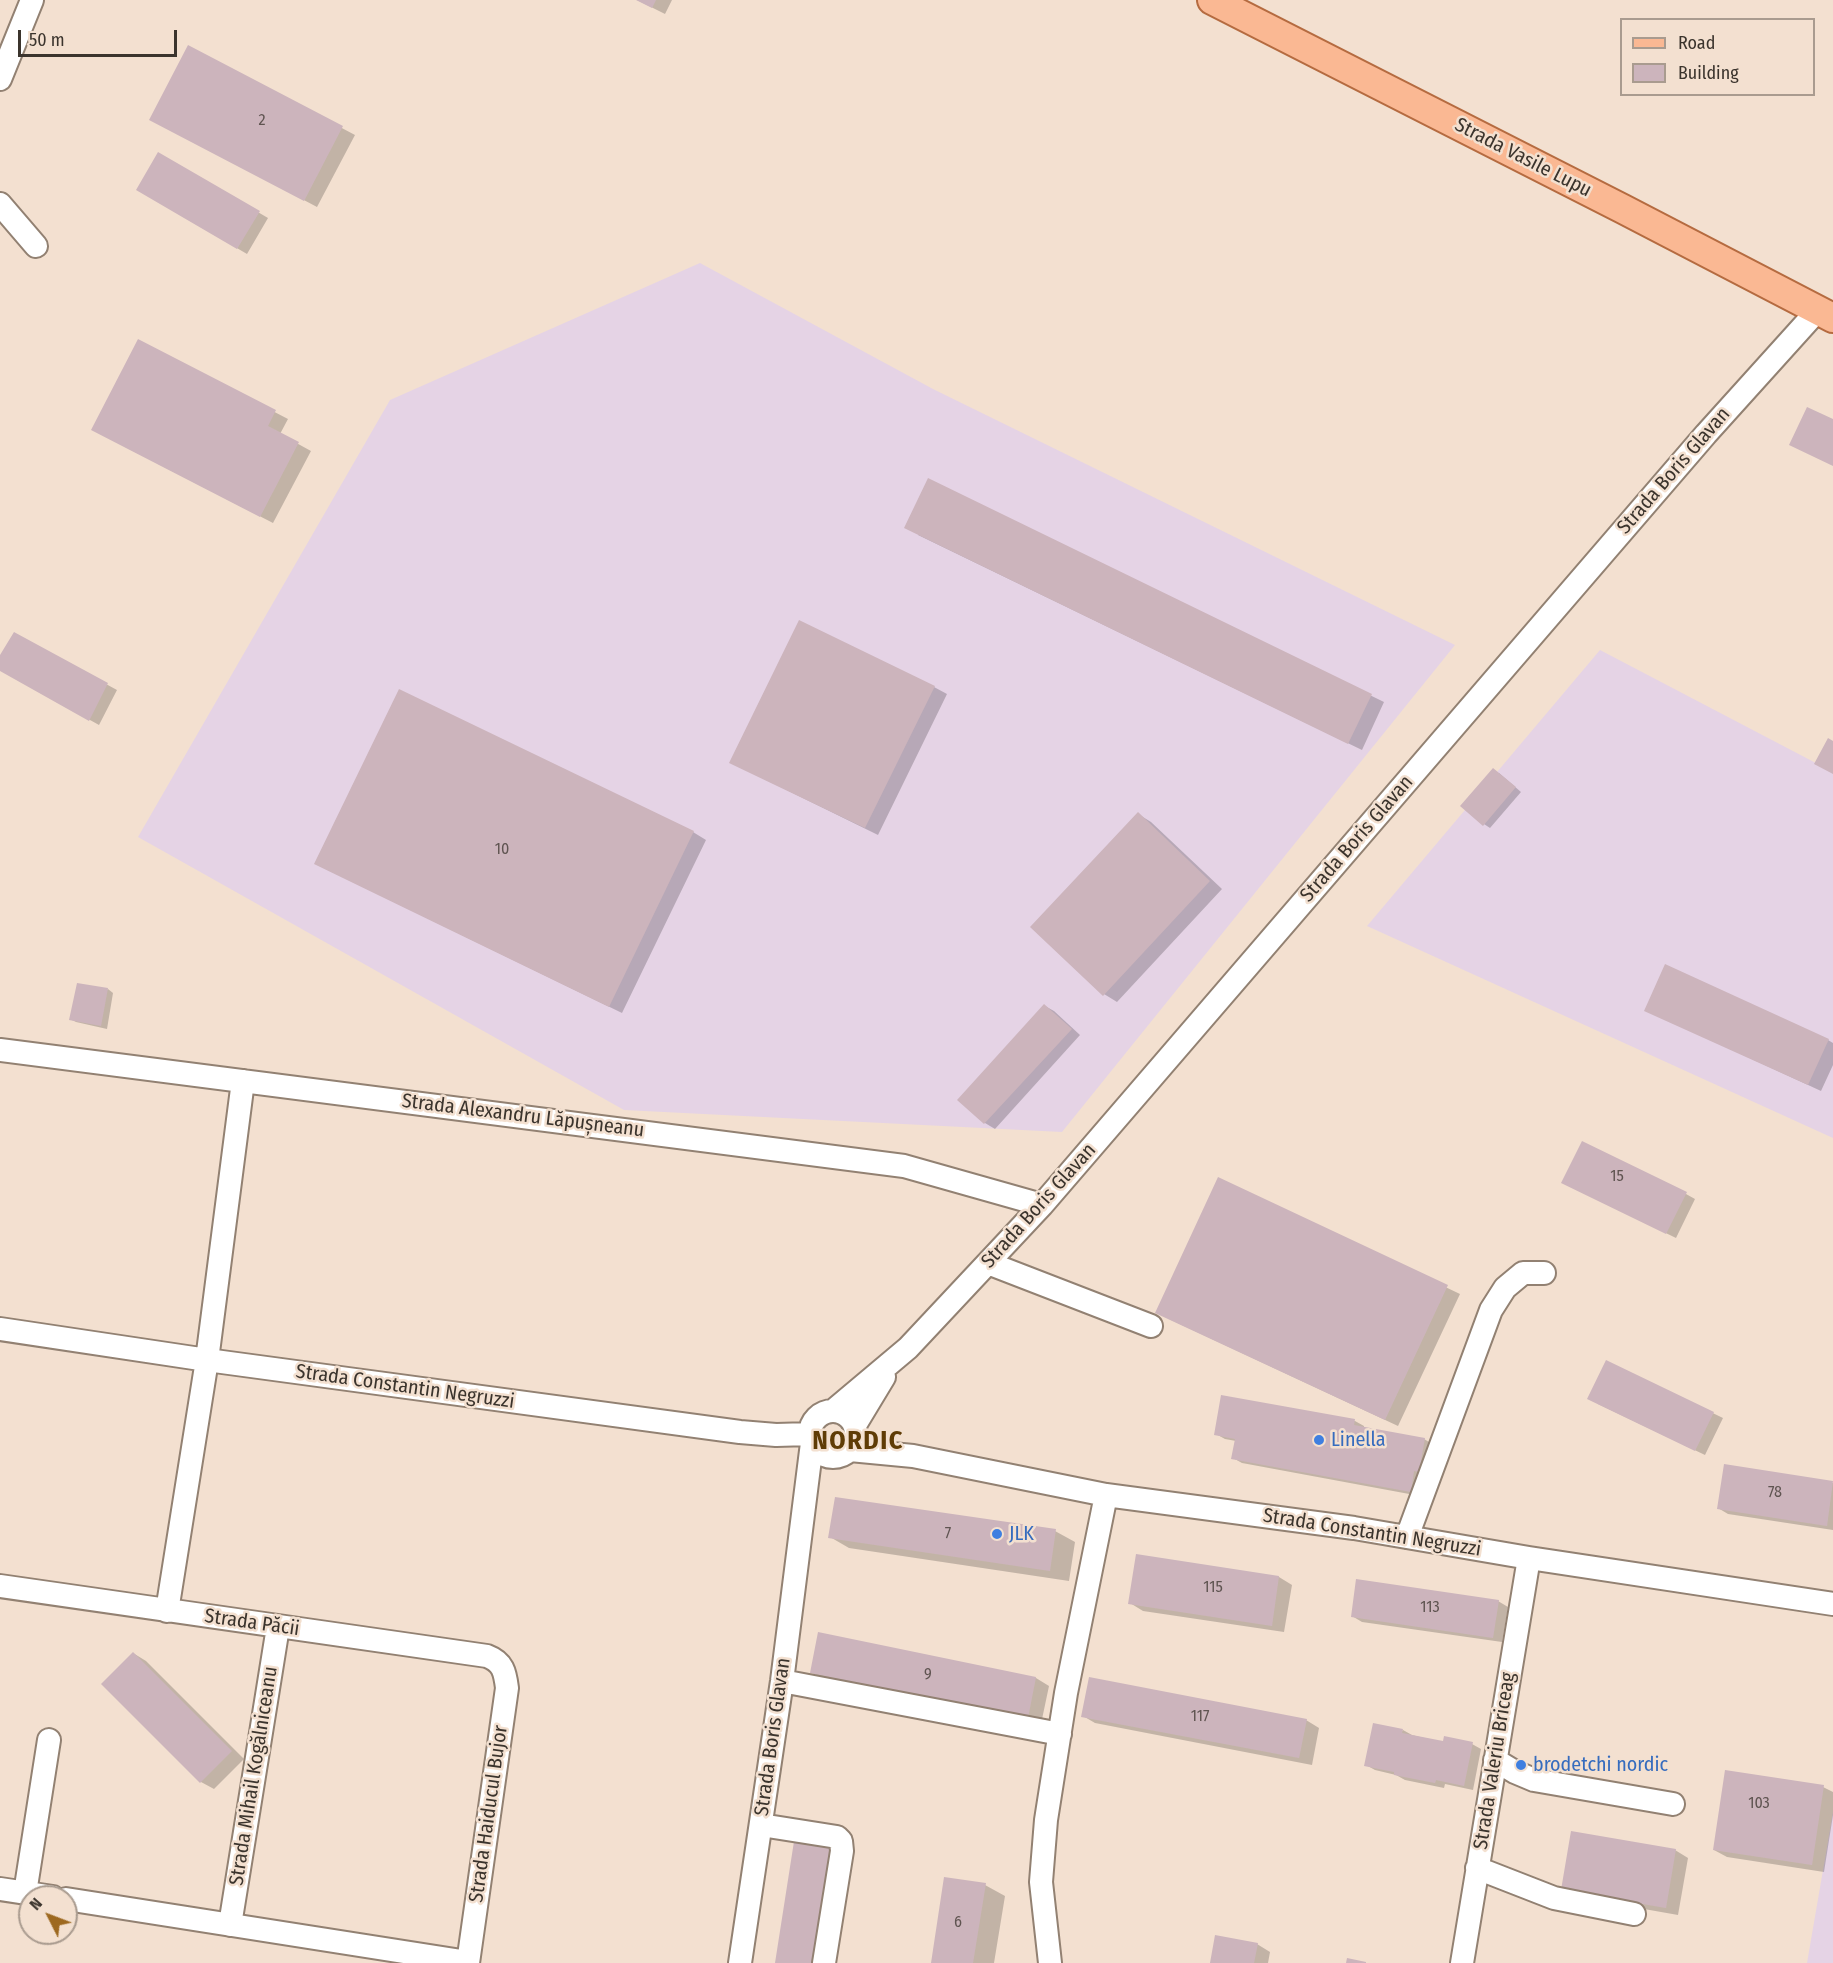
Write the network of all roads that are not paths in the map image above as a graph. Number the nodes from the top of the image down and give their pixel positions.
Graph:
1 (32, 0) edge
2 (1212, 0) edge
3 (0, 79) edge
4 (0, 204) edge
5 (36, 246) dead end
6 (1825, 314) edge
7 (0, 1050) edge
8 (243, 1081) junction
9 (1042, 1205) junction
10 (988, 1263) junction
11 (1544, 1273) dead end
12 (1150, 1326) dead end
13 (0, 1329) edge
14 (207, 1360) junction
15 (892, 1363) junction
16 (833, 1411) junction
17 (811, 1438) junction
18 (848, 1442) junction
19 (1106, 1495) junction
20 (805, 1510) junction
21 (1407, 1537) junction
22 (1529, 1558) junction
23 (0, 1586) edge
24 (1833, 1604) edge
25 (167, 1611) junction
26 (278, 1627) junction
27 (502, 1665) joint
28 (782, 1681) junction
29 (1060, 1734) junction
30 (49, 1740) dead end
31 (1495, 1760) junction
32 (1673, 1804) dead end
33 (760, 1825) junction
34 (1477, 1868) junction
35 (27, 1885) edge
36 (0, 1889) edge
37 (18, 1892) edge
38 (78, 1901) edge
39 (1634, 1914) dead end
40 (230, 1925) junction
41 (468, 1963) edge
42 (740, 1963) edge
43 (824, 1963) edge
44 (1050, 1963) edge
45 (1462, 1963) edge

1 - 3 street
2 - 6 main road, Strada Vasile Lupu
4 - 5 street
6 - 9 street, Strada Boris Glavan
7 - 8 street, Strada Alexandru Lăpușneanu
8 - 9 street, Strada Alexandru Lăpușneanu
8 - 14 street
9 - 10 street, Strada Boris Glavan
10 - 12 street
10 - 15 street, Strada Boris Glavan
11 - 21 street
13 - 14 street, Strada Constantin Negruzzi
14 - 17 street, Strada Constantin Negruzzi
14 - 25 street
15 - 16 street, Strada Boris Glavan
15 - 18 street, Strada Boris Glavan
16 - 17 street
16 - 18 street
17 - 18 street
17 - 20 street, Strada Boris Glavan
18 - 19 street, Strada Constantin Negruzzi
18 - 20 street, Strada Boris Glavan
19 - 21 street, Strada Constantin Negruzzi
19 - 29 street
20 - 28 street, Strada Boris Glavan
21 - 22 street, Strada Constantin Negruzzi
22 - 24 street, Strada Constantin Negruzzi
22 - 31 street, Strada Valeriu Briceag
23 - 25 street, Strada Păcii
25 - 26 street, Strada Păcii
26 - 27 street, Strada Păcii
26 - 40 street, Strada Mihail Kogălniceanu
27 - 41 street, Strada Haiducul Bujor
28 - 29 street
28 - 33 street, Strada Boris Glavan
29 - 44 street
30 - 35 street
31 - 32 street
31 - 34 street, Strada Valeriu Briceag
33 - 42 street, Strada Boris Glavan
33 - 43 street
34 - 39 street
34 - 45 street, Strada Valeriu Briceag
36 - 37 street
38 - 40 street
40 - 41 street

